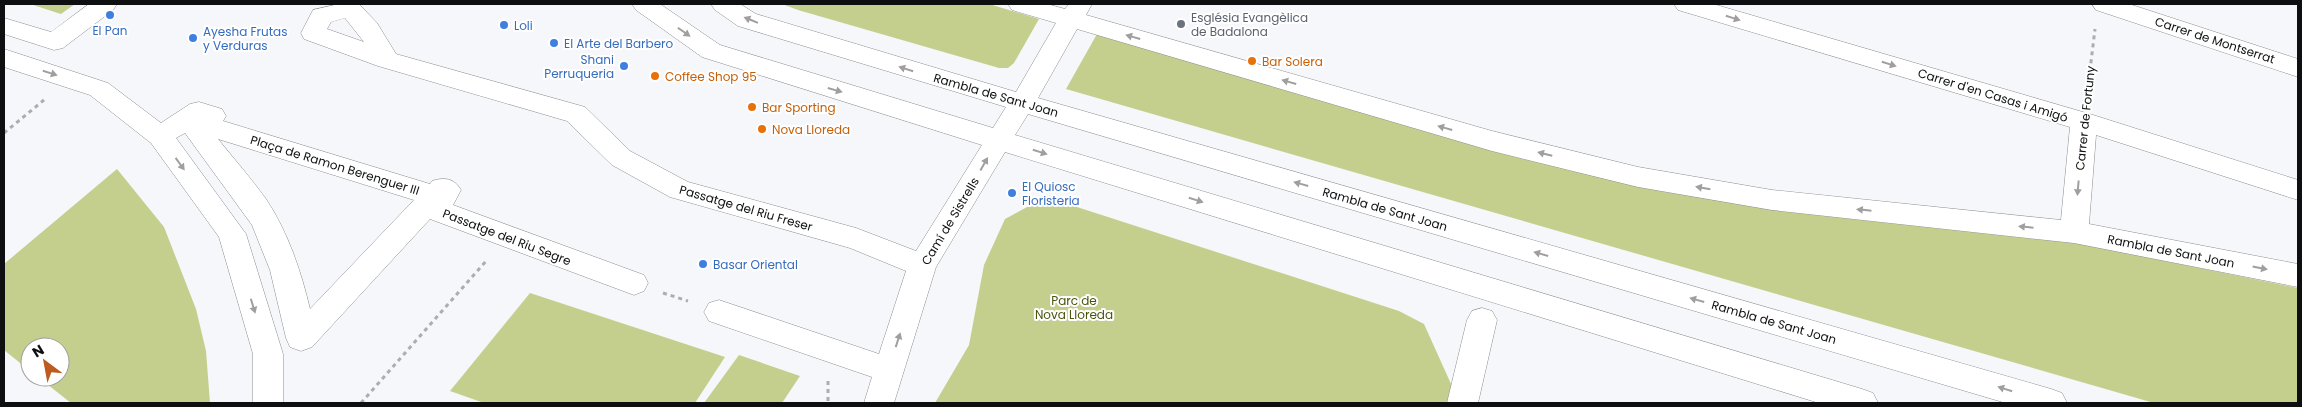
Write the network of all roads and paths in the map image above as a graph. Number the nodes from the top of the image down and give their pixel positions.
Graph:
1 (105, 4) edge
2 (644, 4) edge
3 (724, 4) edge
4 (1020, 4) edge
5 (1686, 4) edge
6 (1076, 11) edge
7 (2100, 14) edge
8 (4, 26) edge
9 (4, 58) edge
10 (387, 60) dead end
11 (2298, 68) edge
12 (70, 79) junction
13 (1020, 103) junction
14 (2084, 122) junction
15 (197, 131) joint
16 (4, 133) edge
17 (160, 136) junction
18 (998, 139) junction
19 (2298, 190) edge
20 (2074, 232) junction
21 (507, 238) junction
22 (922, 265) junction
23 (2298, 276) edge
24 (634, 284) joint
25 (719, 312) joint
26 (1482, 320) dead end
27 (889, 370) junction
28 (268, 403) edge
29 (361, 403) edge
30 (879, 403) edge
31 (1462, 403) edge
32 (1862, 403) edge
33 (2051, 403) edge

1 - 8 street
2 -> 18 street
13 -> 3 street, Rambla de Sant Joan
4 - 6 street, Rambla de Sant Joan
5 -> 14 street, Carrer d'en Casas i Amigó
6 - 13 street, Camí de Sistrells
20 -> 6 street, Rambla de Sant Joan
7 - 11 street, Carrer de Montserrat
7 - 14 path, Carrer de Fortuny
9 -> 12 street
10 - 22 street, Passatge del Riu Freser
12 - 16 path
12 - 17 street
13 - 18 street, Camí de Sistrells
33 -> 13 street, Rambla de Sant Joan
14 - 19 street, Carrer d'en Casas i Amigó
14 -> 20 street, Carrer de Fortuny
15 - 15 street, Plaça de Ramon Berenguer III
17 - 21 street, Passatge del Riu Segre
17 -> 28 street
22 -> 18 street, Camí de Sistrells
18 -> 32 street
20 -> 23 street, Rambla de Sant Joan
21 - 24 street, Passatge del Riu Segre
21 - 29 path
27 -> 22 street, Camí de Sistrells
24 - 25 path
25 - 27 street
26 - 31 street
27 - 30 street, Camí de Sistrells

